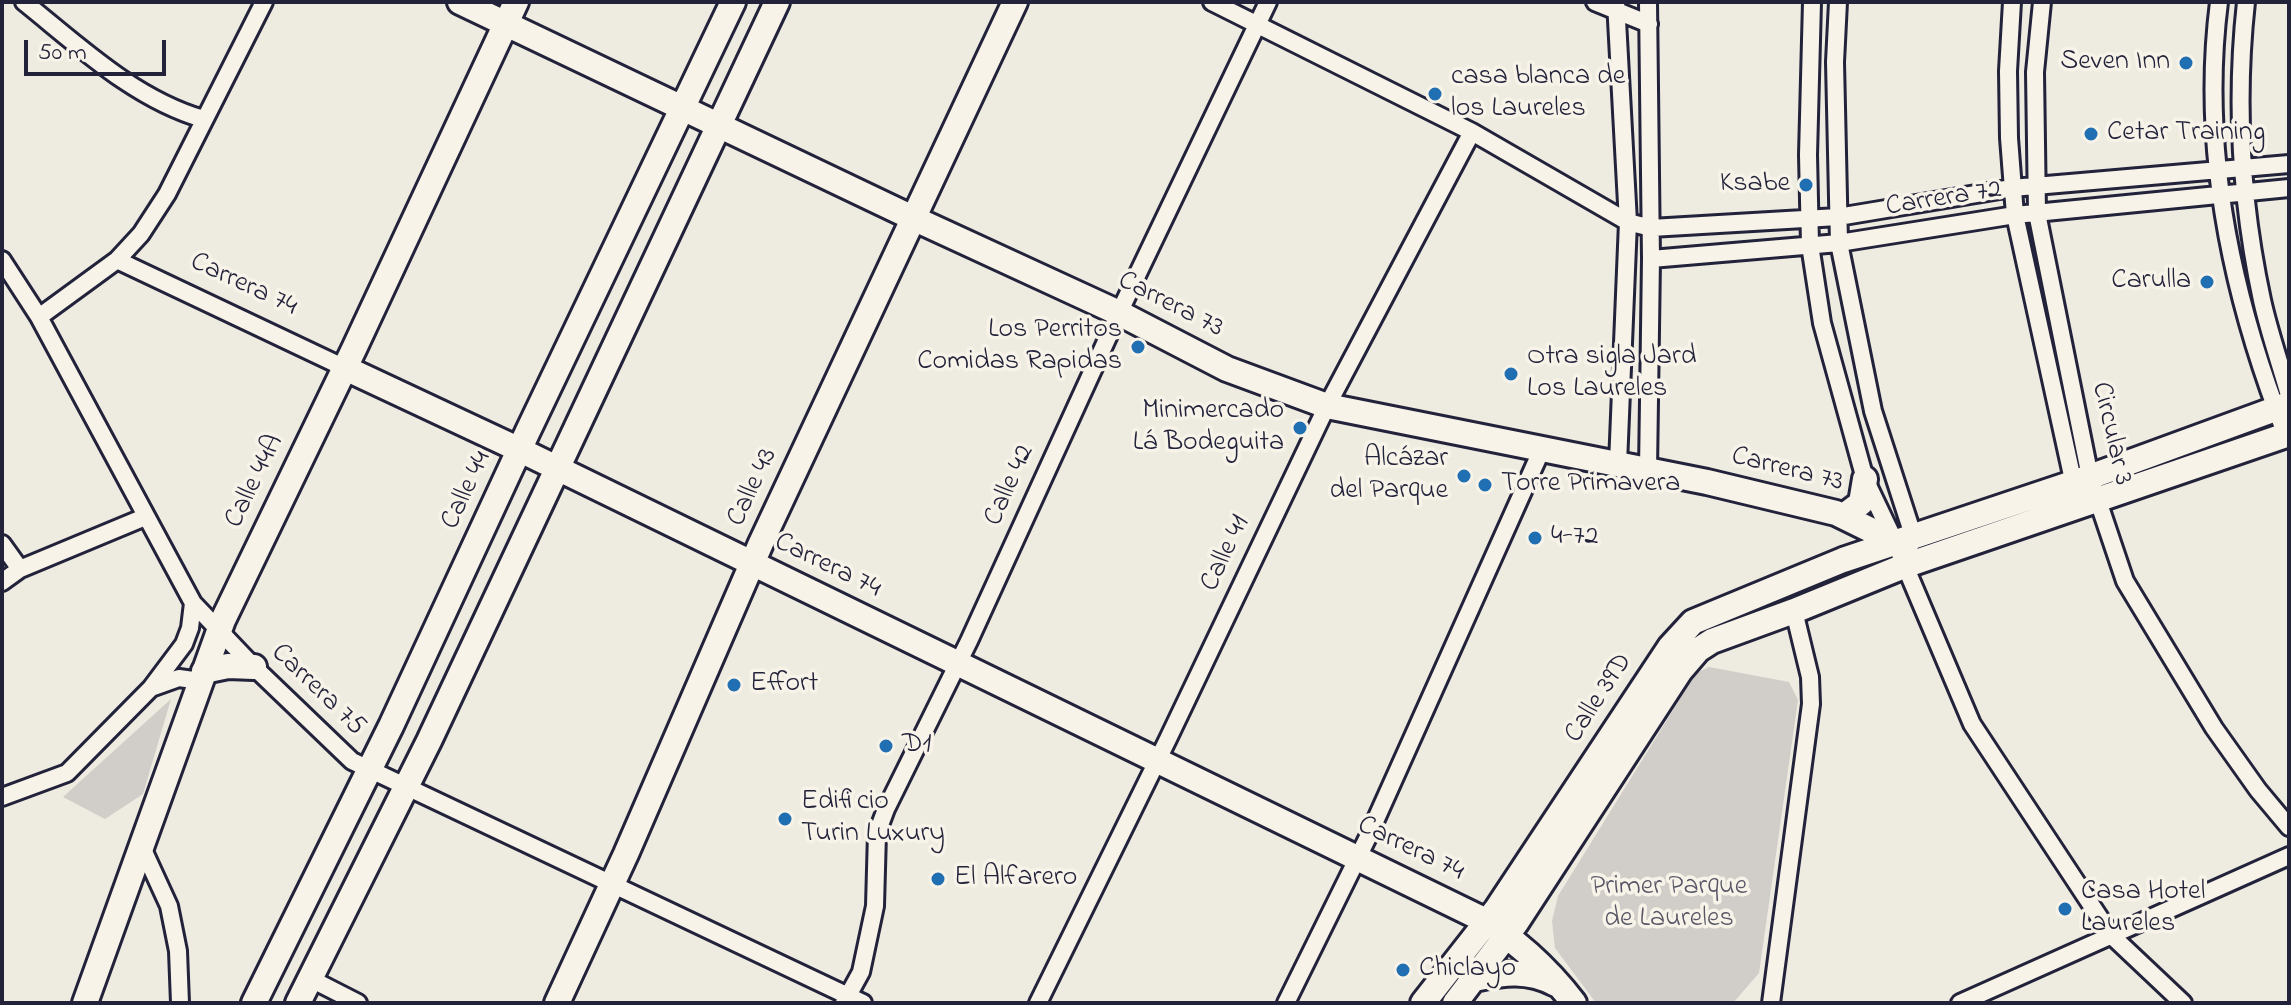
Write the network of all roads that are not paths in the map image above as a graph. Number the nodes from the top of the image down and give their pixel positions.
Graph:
1 (24, 2) edge
2 (264, 2) edge
3 (460, 2) edge
4 (733, 2) edge
5 (777, 2) edge
6 (1015, 2) edge
7 (1212, 2) edge
8 (1268, 2) edge
9 (1595, 2) edge
10 (1648, 2) edge
11 (1812, 2) edge
12 (1838, 2) edge
13 (2012, 2) edge
14 (2042, 2) edge
15 (2219, 2) edge
16 (2246, 2) edge
17 (1616, 7) edge
18 (511, 13) edge
19 (1257, 23) junction
20 (1649, 24) junction
21 (1809, 60) junction
22 (1835, 62) junction
23 (682, 109) junction
24 (203, 119) junction
25 (718, 125) junction
26 (1472, 132) junction
27 (2289, 164) edge
28 (2242, 168) junction
29 (2217, 170) junction
30 (2035, 186) junction
31 (2012, 188) junction
32 (2289, 188) edge
33 (2244, 193) junction
34 (2220, 195) junction
35 (2037, 213) junction
36 (2015, 215) junction
37 (1838, 217) junction
38 (915, 219) junction
39 (1809, 219) junction
40 (1628, 222) junction
41 (1651, 228) junction
42 (1839, 243) junction
43 (1810, 245) junction
44 (1651, 259) junction
45 (2, 260) edge
46 (117, 260) junction
47 (1119, 313) junction
48 (39, 317) junction
49 (345, 368) junction
50 (2284, 402) edge
51 (1327, 406) junction
52 (2287, 435) edge
53 (1542, 449) junction
54 (520, 450) junction
55 (1618, 464) junction
56 (559, 470) junction
57 (1648, 470) junction
58 (1865, 479) junction
59 (2086, 492) junction
60 (1845, 515) junction
61 (145, 517) junction
62 (1904, 538) junction
63 (2, 544) edge
64 (751, 563) junction
65 (1904, 566) junction
66 (20, 569) junction
67 (2, 582) edge
68 (193, 603) junction
69 (1794, 611) junction
70 (219, 632) junction
71 (957, 664) junction
72 (254, 667) junction
73 (202, 676) junction
74 (151, 688) junction
75 (1157, 761) junction
76 (370, 769) junction
77 (406, 786) junction
78 (2, 797) edge
79 (2289, 827) edge
80 (141, 845) junction
81 (2289, 856) edge
82 (1357, 859) junction
83 (611, 883) junction
84 (1497, 929) junction
85 (2111, 935) junction
86 (309, 978) junction
87 (1474, 979) junction
88 (1567, 994) edge
89 (852, 1000) edge
90 (85, 1003) edge
91 (180, 1003) edge
92 (254, 1003) edge
93 (298, 1003) edge
94 (358, 1003) edge
95 (557, 1003) edge
96 (1038, 1003) edge
97 (1286, 1003) edge
98 (1423, 1003) edge
99 (1455, 1003) edge
100 (1771, 1003) edge
101 (1960, 1003) edge
102 (2183, 1003) edge

1 - 24 street
2 - 24 street
3 - 18 street, Carrera 73
4 - 23 street, Calle 44
5 - 25 street
6 - 38 street, Calle 43
7 - 19 street, Carrera 72
8 - 19 street, Calle 42
9 - 17 street
10 - 20 street
11 - 21 street
12 - 22 street
13 - 31 street, Circular 3
14 - 30 street, Circular 3
15 - 29 street
16 - 28 street
17 - 20 street
17 - 40 street
18 - 23 street, Carrera 73
18 - 49 street, Calle 44A
19 - 26 street, Carrera 72
19 - 47 street, Calle 42
20 - 41 street
21 - 22 street
21 - 39 street
22 - 37 street
23 - 25 street, Carrera 73
23 - 54 street, Calle 44
24 - 46 street
25 - 38 street, Carrera 73
25 - 56 street
26 - 40 street, Carrera 72
26 - 51 street, Calle 41
27 - 28 street, Carrera 72
28 - 29 street, Carrera 72
28 - 33 street
29 - 30 street, Carrera 72
29 - 34 street
30 - 31 street, Carrera 72
30 - 35 street, Circular 3
31 - 36 street, Circular 3
31 - 37 street, Carrera 72
32 - 33 street, Carrera 72
33 - 34 street, Carrera 72
33 - 50 street
34 - 35 street, Carrera 72
34 - 50 street
35 - 36 street, Carrera 72
35 - 59 street, Circular 3
36 - 42 street, Carrera 72
36 - 59 street, Circular 3
37 - 39 street, Carrera 72
37 - 42 street
38 - 47 street, Carrera 73
38 - 64 street, Calle 43
39 - 41 street, Carrera 72
39 - 43 street
40 - 41 street, Carrera 72
40 - 44 street, Carrera 72
40 - 55 street
41 - 44 street
42 - 43 street, Carrera 72
42 - 62 street
43 - 44 street, Carrera 72
43 - 58 street
44 - 57 street
45 - 48 street, Carrera 75
46 - 48 street
46 - 49 street, Carrera 74
47 - 51 street, Carrera 73
47 - 71 street, Calle 42
48 - 61 street, Carrera 75
49 - 54 street, Carrera 74
49 - 70 street, Calle 44A
50 - 52 street
50 - 59 street
51 - 53 street, Carrera 73
51 - 75 street, Calle 41
52 - 59 street
53 - 55 street, Carrera 73
53 - 82 street
54 - 56 street, Carrera 74
54 - 76 street, Calle 44
55 - 57 street, Carrera 73
56 - 64 street, Carrera 74
56 - 77 street
57 - 60 street, Carrera 73
58 - 60 street
58 - 62 street
59 - 62 street
59 - 65 street
59 - 79 street, Circular 3
60 - 62 street, Carrera 73
61 - 66 street
61 - 68 street, Carrera 75
62 - 65 street
62 - 84 street, Calle 39D
63 - 66 street
64 - 71 street, Carrera 74
64 - 83 street, Calle 43
65 - 69 street, Calle 39D
65 - 85 street
66 - 67 street
68 - 70 street, Carrera 75
68 - 74 street
69 - 84 street, Calle 39D
69 - 100 street
70 - 72 street, Carrera 75
70 - 73 street, Calle 44A
71 - 75 street, Carrera 74
71 - 89 street, Calle 42
72 - 73 street
72 - 76 street, Carrera 75
73 - 74 street
73 - 80 street, Calle 44A
74 - 78 street
75 - 82 street, Carrera 74
75 - 96 street, Calle 41
76 - 77 street, Carrera 75
76 - 92 street, Calle 44
77 - 83 street, Carrera 75
77 - 86 street
80 - 90 street, Calle 44A
80 - 91 street
81 - 85 street
82 - 84 street, Carrera 74
82 - 97 street
83 - 89 street, Carrera 75
83 - 95 street, Calle 43
84 - 87 street, Calle 39D
84 - 88 street, Carrera 74
84 - 98 street, Calle 39D
85 - 101 street
85 - 102 street
86 - 93 street
86 - 94 street
87 - 88 street
87 - 99 street, Calle 39D

